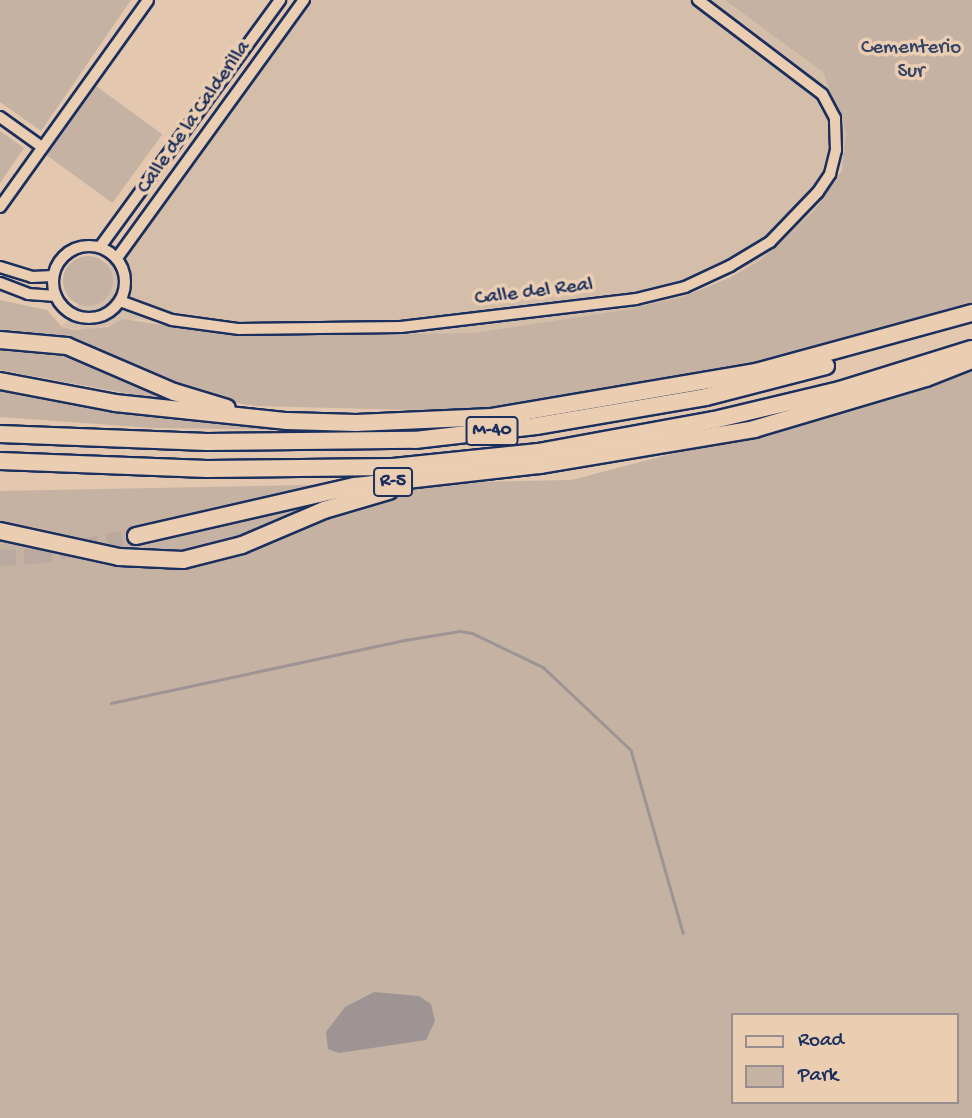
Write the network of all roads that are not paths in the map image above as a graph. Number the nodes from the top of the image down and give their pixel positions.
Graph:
1 (148, 0) edge
2 (280, 0) edge
3 (304, 0) edge
4 (698, 0) edge
5 (0, 117) edge
6 (42, 147) junction
7 (0, 207) edge
8 (100, 247) junction
9 (117, 258) junction
10 (0, 267) edge
11 (53, 276) junction
12 (0, 283) edge
13 (55, 296) junction
14 (120, 301) junction
15 (972, 313) edge
16 (972, 321) edge
17 (7, 339) edge
18 (972, 349) edge
19 (972, 360) edge
20 (0, 381) edge
21 (391, 421) junction
22 (0, 434) edge
23 (655, 448) junction
24 (0, 461) edge
25 (0, 531) edge
26 (136, 536) tunnel mouth

1 - 6 street
2 - 8 street, Calle de la Calderilla
3 - 9 street, Calle de la Calderilla
4 - 14 street, Calle del Real
5 - 6 street
6 - 7 street
8 - 9 street
8 - 11 street
9 - 14 street
10 - 11 street
11 - 13 street
12 - 13 street
13 - 14 street
15 - 21 highway, M-40
16 - 22 highway, M-40
17 - 21 highway
18 - 24 highway, M-40
19 - 23 highway, M-40
20 - 21 highway
23 - 25 highway, M-40
23 - 26 highway, R-5

